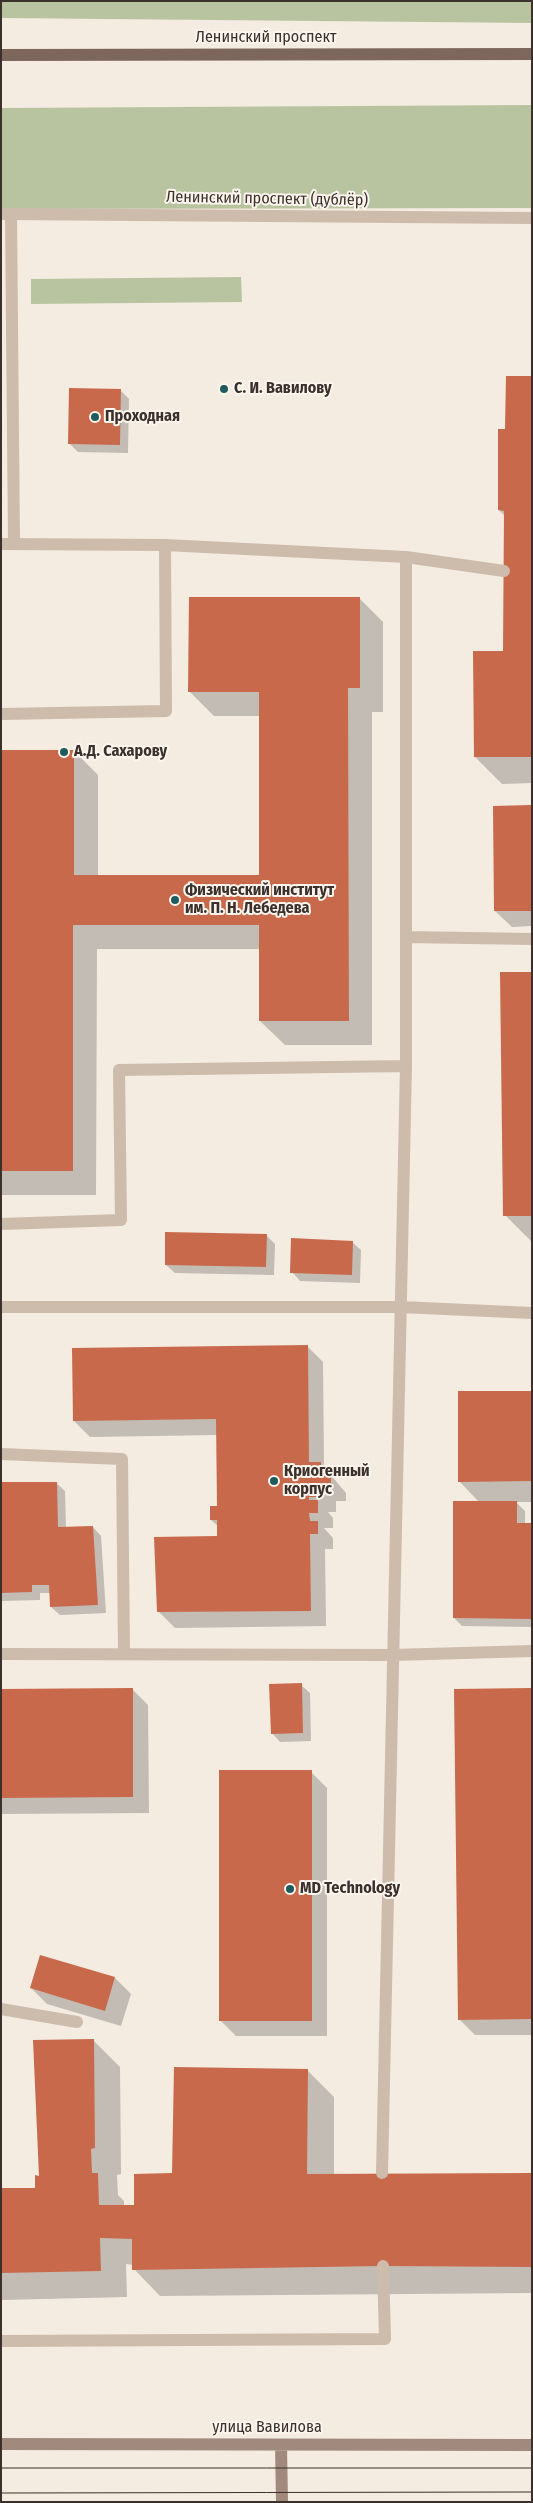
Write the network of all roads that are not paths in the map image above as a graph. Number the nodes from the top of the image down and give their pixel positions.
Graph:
1 (532, 54) edge
2 (1, 55) edge
3 (6, 214) edge
4 (532, 218) edge
5 (7, 544) edge
6 (164, 545) junction
7 (406, 557) junction
8 (504, 571) dead end
9 (1, 714) edge
10 (406, 937) junction
11 (532, 939) edge
12 (406, 1066) junction
13 (1, 1224) edge
14 (401, 1307) junction
15 (1, 1308) edge
16 (532, 1313) edge
17 (1, 1454) edge
18 (532, 1651) edge
19 (1, 1654) edge
20 (124, 1654) junction
21 (393, 1655) junction
22 (1, 2009) edge
23 (77, 2022) dead end
24 (382, 2173) dead end
25 (383, 2266) dead end
26 (1, 2341) edge
27 (1, 2444) edge
28 (282, 2444) junction
29 (532, 2445) edge
30 (282, 2502) edge

1 - 2 main road, Ленинский проспект
3 - 4 street, Ленинский проспект (дублёр)
3 - 5 street
5 - 6 street
6 - 7 street
6 - 9 street
7 - 8 street
7 - 10 street
10 - 11 street
10 - 12 street
12 - 13 street
12 - 14 street
14 - 15 street
14 - 16 street
14 - 21 street
17 - 20 street
18 - 21 street
19 - 20 street
20 - 21 street
21 - 24 street
22 - 23 street
25 - 26 street
27 - 28 main road, улица Вавилова
28 - 29 main road, улица Вавилова
28 - 30 main road

